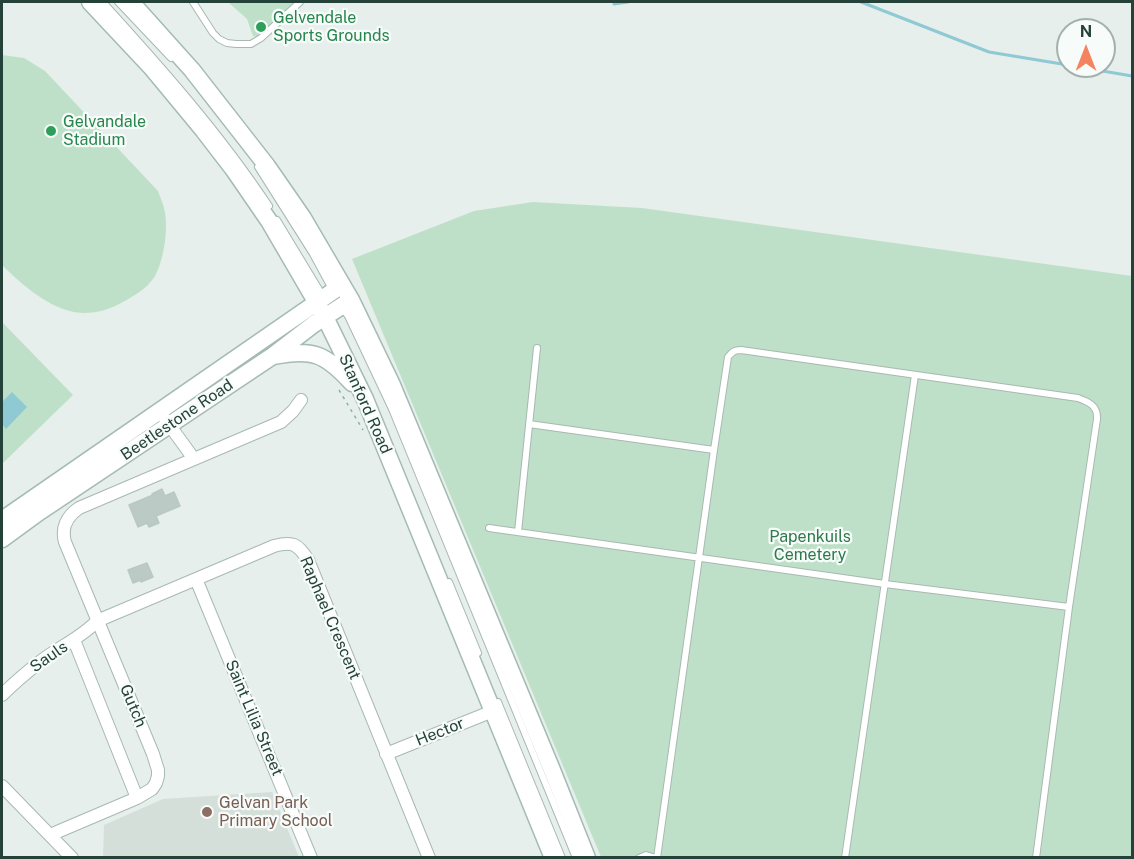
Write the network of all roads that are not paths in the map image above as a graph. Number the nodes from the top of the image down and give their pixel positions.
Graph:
1 (90, 2) edge
2 (103, 2) edge
3 (118, 2) edge
4 (131, 2) edge
5 (193, 2) edge
6 (300, 2) edge
7 (177, 64) dead end
8 (195, 86) dead end
9 (250, 155) dead end
10 (256, 164) dead end
11 (333, 304) junction
12 (537, 348) dead end
13 (271, 357) junction
14 (915, 375) junction
15 (370, 399) junction
16 (301, 400) dead end
17 (159, 411) junction
18 (529, 424) junction
19 (170, 425) junction
20 (714, 450) junction
21 (194, 459) junction
22 (2, 520) edge
23 (67, 520) joint
24 (489, 528) dead end
25 (518, 532) junction
26 (2, 539) edge
27 (700, 558) junction
28 (446, 575) dead end
29 (196, 579) junction
30 (885, 584) junction
31 (1069, 607) junction
32 (97, 621) junction
33 (74, 640) junction
34 (480, 657) dead end
35 (2, 695) edge
36 (494, 703) junction
37 (386, 754) junction
38 (2, 786) edge
39 (137, 798) junction
40 (50, 835) junction
41 (72, 858) edge
42 (311, 858) edge
43 (429, 858) edge
44 (554, 858) edge
45 (562, 858) edge
46 (576, 858) edge
47 (587, 858) edge
48 (639, 858) edge
49 (657, 858) edge
50 (845, 858) edge
51 (1036, 858) edge

1 - 11 main road, Stanford Road
2 - 11 lane
3 - 7 lane
4 - 11 main road, Stanford Road
5 - 6 lane
8 - 9 lane
10 - 11 lane
11 - 13 main road, Beetlestone Road
11 - 15 main road, Stanford Road
11 - 17 main road, Beetlestone Road
11 - 46 lane
11 - 47 main road, Stanford Road
12 - 18 lane
13 - 15 main road
13 - 19 main road, Beetlestone Road
14 - 20 lane
14 - 30 lane
14 - 31 lane
15 - 36 main road, Stanford Road
16 - 21 street, Beetlestone Road
17 - 19 street
17 - 22 main road, Beetlestone Road
18 - 20 lane
18 - 25 lane
19 - 21 street
19 - 26 main road, Beetlestone Road
20 - 27 lane
21 - 23 street, Beetlestone Road
23 - 32 street, Gutch
24 - 25 lane
25 - 27 lane
27 - 30 lane
27 - 49 lane
28 - 34 lane
29 - 32 street, Raphael Crescent
29 - 37 street, Raphael Crescent
29 - 42 street, Saint Lilia Street
30 - 31 lane
30 - 50 lane
31 - 51 lane
32 - 33 street, Sauls
32 - 39 street, Gutch
33 - 35 street, Sauls
33 - 39 street
36 - 37 street, Hector
36 - 44 main road, Stanford Road
36 - 45 lane
37 - 43 street, Raphael Crescent
38 - 40 street
39 - 40 street, Gutch
40 - 41 street
48 - 49 lane

